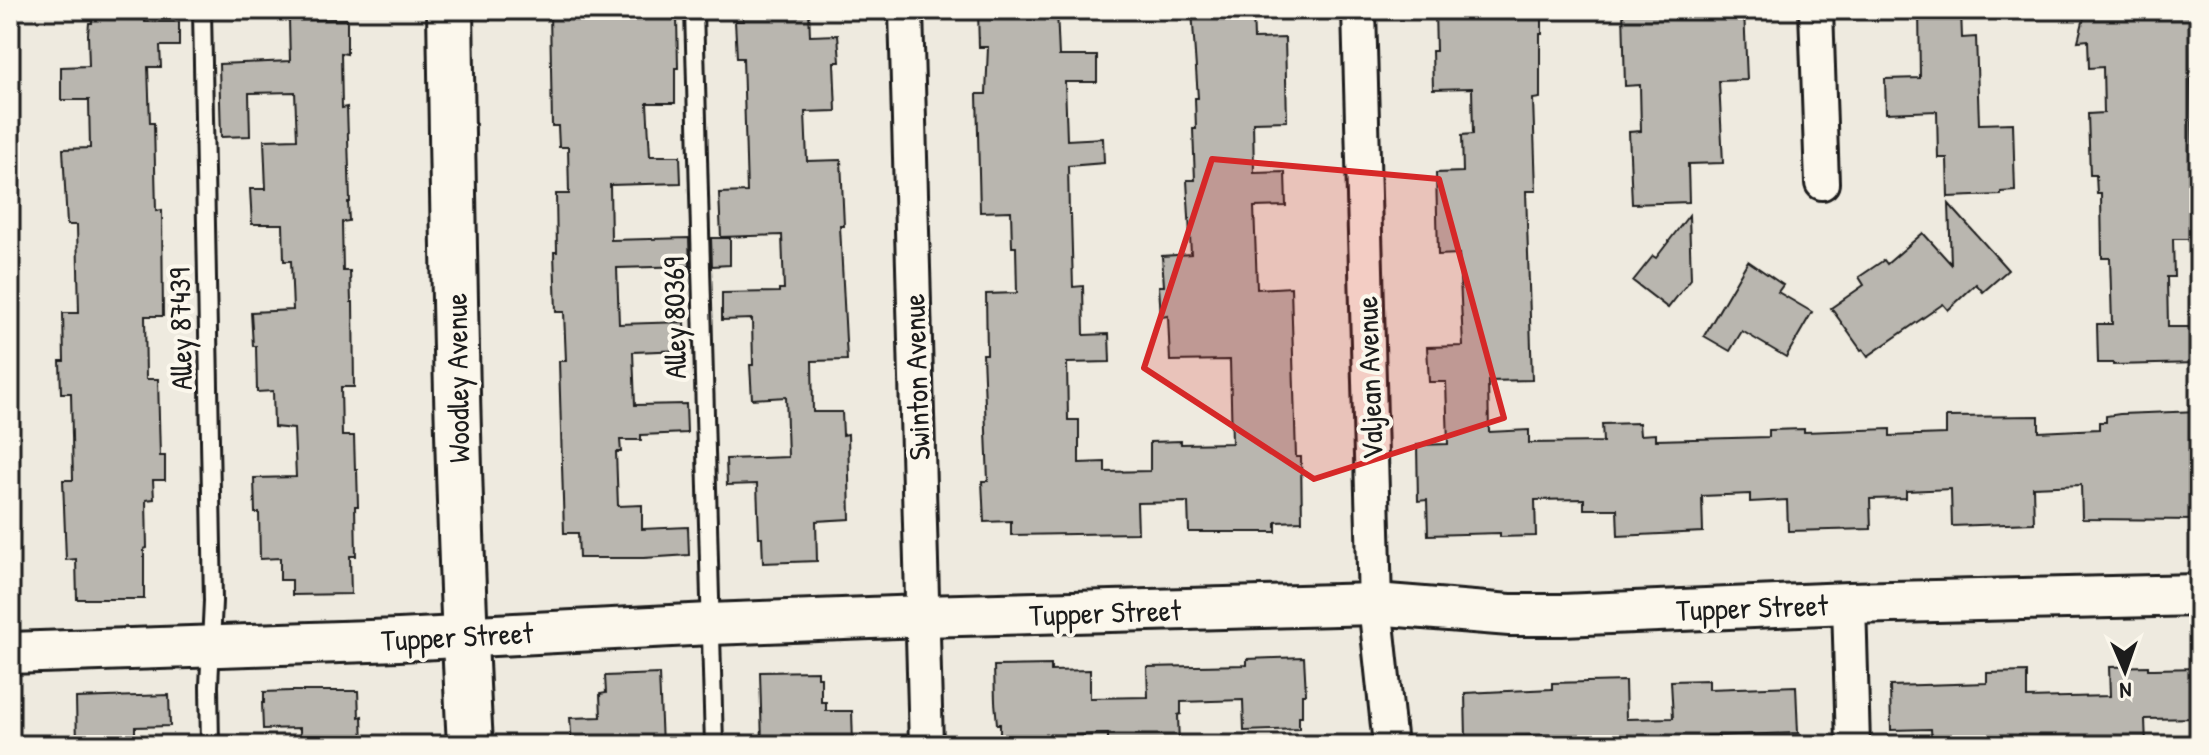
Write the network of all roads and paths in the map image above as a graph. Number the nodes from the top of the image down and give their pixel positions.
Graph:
1 (202, 10) edge
2 (450, 10) edge
3 (694, 10) edge
4 (906, 10) edge
5 (1359, 10) edge
6 (1816, 10) edge
7 (1822, 183) dead end
8 (2199, 595) edge
9 (1849, 603) junction
10 (1375, 604) junction
11 (923, 616) junction
12 (710, 624) junction
13 (464, 636) junction
14 (211, 646) junction
15 (10, 653) edge
16 (210, 745) edge
17 (470, 745) edge
18 (714, 745) edge
19 (926, 745) edge
20 (1390, 745) edge
21 (1853, 745) edge

1 - 14 lane, Alley 87439
2 - 13 main road, Woodley Avenue
3 - 12 lane, Alley 80369
4 - 11 street, Swinton Avenue
5 - 10 street, Valjean Avenue
6 - 7 street
8 - 9 street, Tupper Street
9 - 10 street, Tupper Street
9 - 21 street
10 - 11 street, Tupper Street
10 - 20 street, Valjean Avenue
11 - 12 street, Tupper Street
11 - 19 street, Swinton Avenue
12 - 13 street, Tupper Street
12 - 18 lane, Alley 80369
13 - 14 street, Tupper Street
13 - 17 main road, Woodley Avenue
14 - 15 street, Tupper Street
14 - 16 lane, Alley 87439

